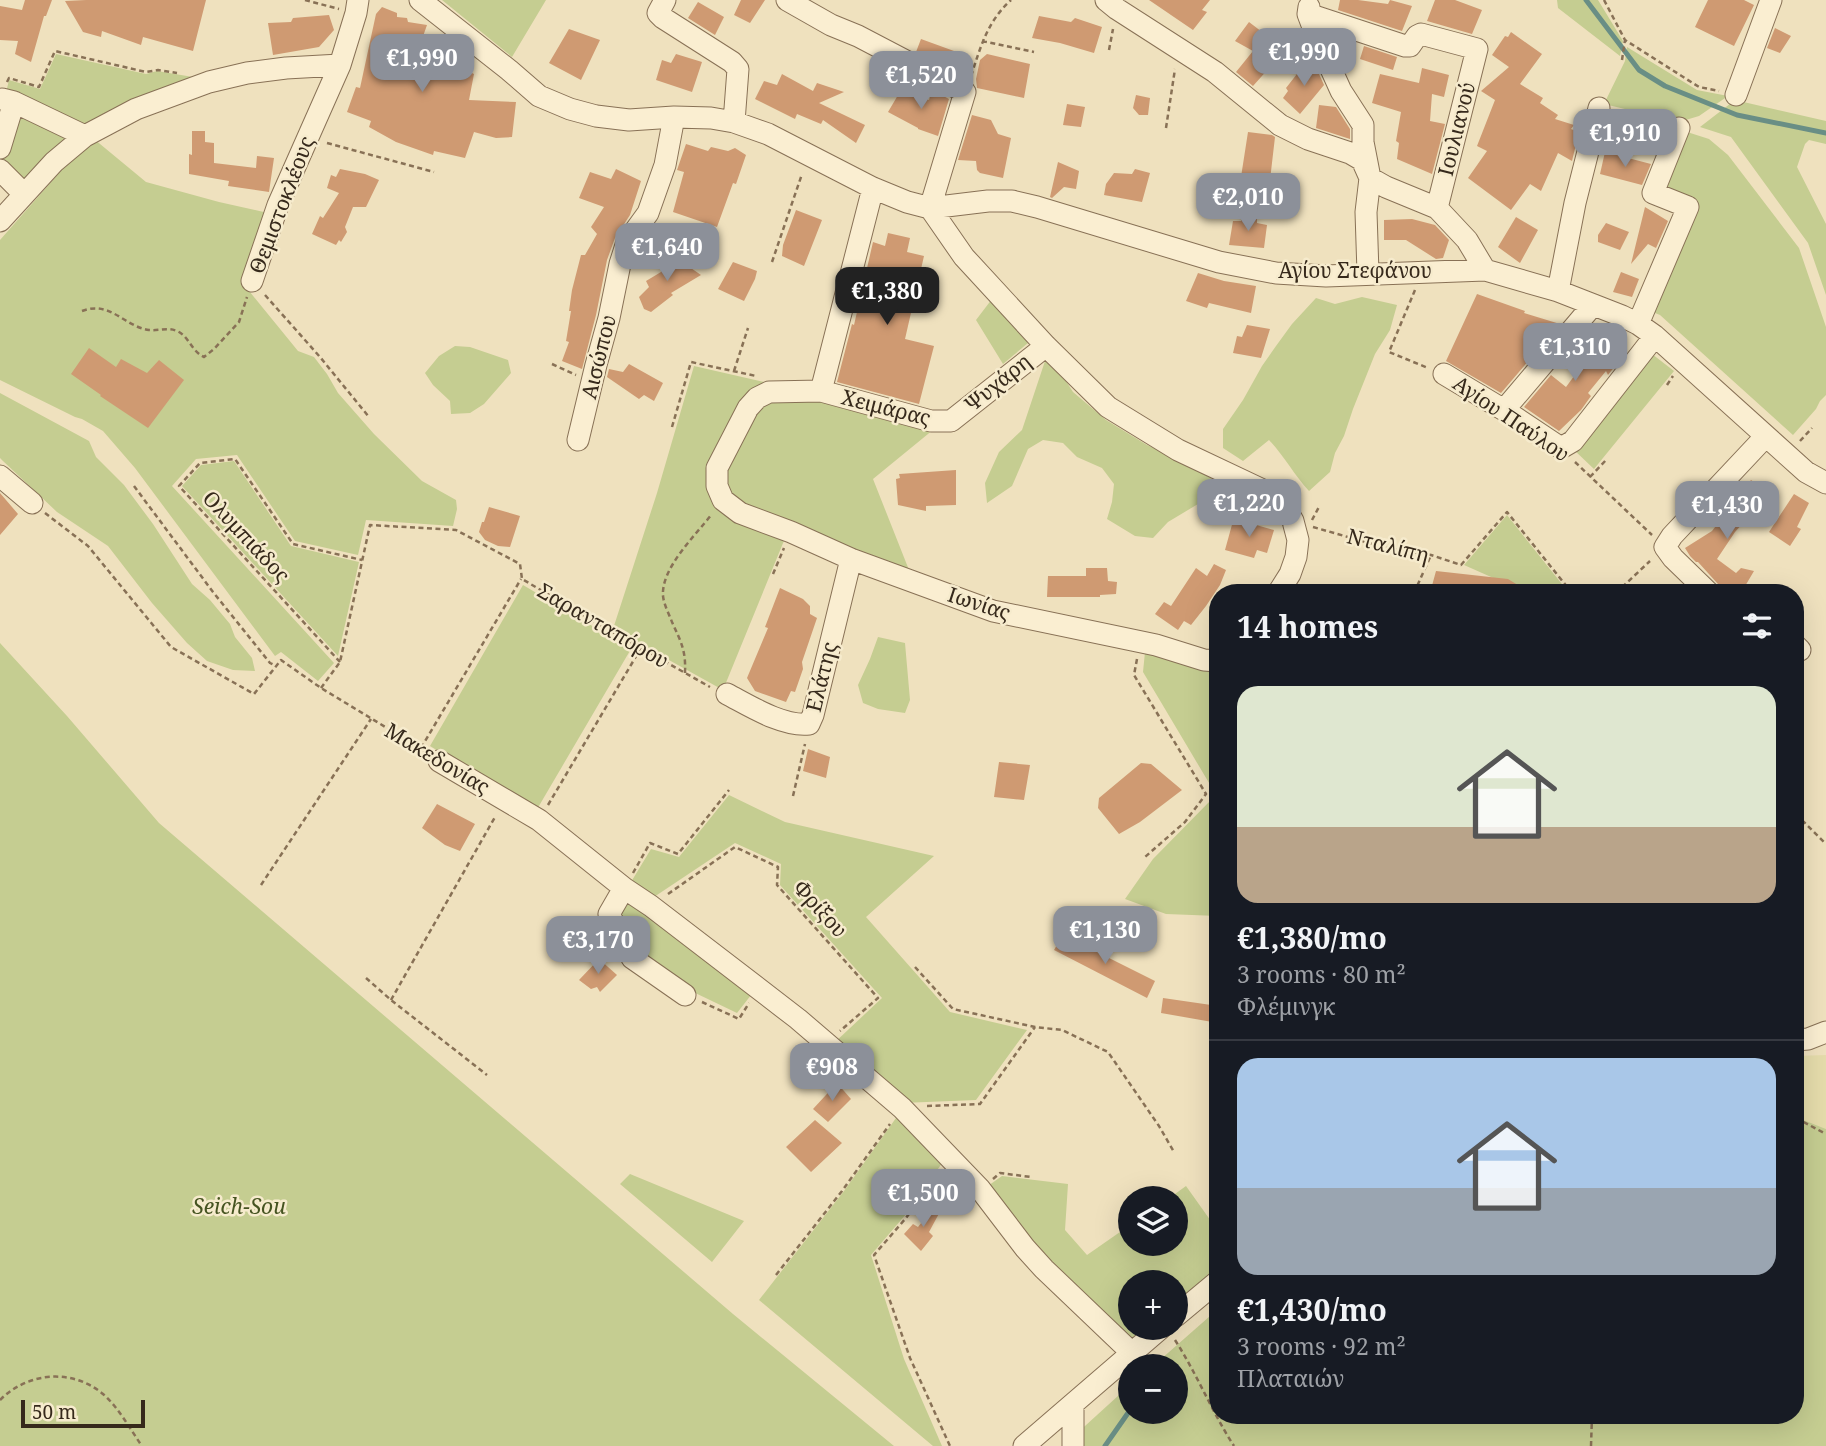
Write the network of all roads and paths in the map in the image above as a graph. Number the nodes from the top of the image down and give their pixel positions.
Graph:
1 (305, 0) edge
2 (420, 0) edge
3 (787, 0) edge
4 (1003, 0) edge
5 (1106, 0) edge
6 (1604, 0) edge
7 (1771, 0) edge
8 (1009, 1) edge
9 (663, 4) edge
10 (357, 6) edge
11 (1309, 7) edge
12 (1625, 40) junction
13 (982, 41) junction
14 (1179, 49) junction
15 (1034, 52) dead end
16 (1622, 60) dead end
17 (340, 65) junction
18 (181, 74) dead end
19 (965, 92) junction
20 (1736, 95) joint
21 (5, 100) edge
22 (1599, 108) dead end
23 (674, 117) junction
24 (734, 122) junction
25 (1166, 128) dead end
26 (1679, 128) dead end
27 (85, 136) junction
28 (307, 138) junction
29 (0, 148) edge
30 (809, 154) junction
31 (0, 170) edge
32 (434, 172) dead end
33 (1370, 178) junction
34 (873, 188) junction
35 (24, 194) junction
36 (930, 208) junction
37 (1437, 208) junction
38 (0, 221) edge
39 (772, 262) dead end
40 (1485, 270) junction
41 (1422, 271) junction
42 (1368, 273) junction
43 (252, 281) junction
44 (1558, 291) junction
45 (1593, 305) junction
46 (82, 311) dead end
47 (748, 328) dead end
48 (1646, 330) junction
49 (1046, 345) junction
50 (552, 364) dead end
51 (1444, 374) joint
52 (592, 382) junction
53 (821, 391) junction
54 (1504, 410) junction
55 (369, 417) dead end
56 (951, 421) joint
57 (672, 427) dead end
58 (1765, 437) junction
59 (578, 440) dead end
60 (1560, 448) junction
61 (1607, 459) dead end
62 (0, 476) edge
63 (1590, 477) junction
64 (1826, 483) edge
65 (134, 486) dead end
66 (723, 500) junction
67 (32, 503) joint
68 (1320, 505) dead end
69 (1301, 523) junction
70 (791, 532) junction
71 (1665, 547) junction
72 (1430, 555) junction
73 (851, 559) junction
74 (362, 560) junction
75 (774, 574) dead end
76 (522, 579) junction
77 (1284, 584) edge
78 (1418, 584) edge
79 (1566, 584) edge
80 (1626, 584) edge
81 (1700, 584) edge
82 (1140, 642) junction
83 (641, 648) junction
84 (1209, 660) edge
85 (340, 662) junction
86 (276, 666) junction
87 (685, 673) junction
88 (321, 688) junction
89 (727, 694) joint
90 (371, 719) junction
91 (810, 724) junction
92 (421, 748) junction
93 (439, 761) joint
94 (729, 790) dead end
95 (793, 796) dead end
96 (505, 800) junction
97 (539, 820) junction
98 (1804, 822) edge
99 (1826, 844) edge
100 (1145, 857) dead end
101 (261, 885) dead end
102 (624, 888) junction
103 (651, 906) junction
104 (915, 967) dead end
105 (366, 978) dead end
106 (759, 989) junction
107 (685, 995) joint
108 (391, 1000) junction
109 (1035, 1027) junction
110 (1826, 1032) edge
111 (1804, 1039) edge
112 (826, 1043) junction
113 (487, 1075) dead end
114 (902, 1108) junction
115 (1804, 1122) edge
116 (1826, 1134) edge
117 (1174, 1152) dead end
118 (949, 1159) junction
119 (1031, 1177) dead end
120 (979, 1189) junction
121 (776, 1275) dead end
122 (1209, 1290) edge
123 (1188, 1310) edge
124 (1151, 1340) edge
125 (1177, 1340) edge
126 (1132, 1353) junction
127 (0, 1400) edge
128 (1209, 1400) edge
129 (1073, 1404) junction
130 (1222, 1424) edge
131 (1592, 1424) edge
132 (142, 1446) edge
133 (950, 1446) edge
134 (1024, 1446) edge
135 (1073, 1446) edge
136 (1234, 1446) edge
137 (1591, 1446) edge

1 - 10 path
2 - 23 street, Αγίου Στεφάνου
3 - 19 street
4 - 8 path
5 - 14 street
6 - 12 path
7 - 20 street
8 - 13 path
9 - 24 street
10 - 17 street, Θεμιστοκλέους
11 - 33 street
11 - 37 street, Ιουλιανού
12 - 16 path
12 - 20 path
13 - 15 path
13 - 19 path
14 - 25 path
14 - 33 street
17 - 27 street
17 - 28 street, Θεμιστοκλέους
18 - 21 path
19 - 36 street
21 - 27 street
21 - 29 street
22 - 44 street
23 - 24 street, Αγίου Στεφάνου
23 - 52 street, Αισώπου
24 - 30 street, Αγίου Στεφάνου
26 - 48 street
27 - 35 street
28 - 32 path
28 - 43 street, Θεμιστοκλέους
30 - 34 street, Αγίου Στεφάνου
30 - 39 path
31 - 35 street
33 - 37 street
33 - 42 street
34 - 36 street, Αγίου Στεφάνου
34 - 53 street
35 - 38 street
36 - 42 street, Αγίου Στεφάνου
36 - 49 street
37 - 40 street
40 - 41 street, Αγίου Στεφάνου
40 - 44 street, Αγίου Στεφάνου
41 - 42 street, Αγίου Στεφάνου
41 - 51 path, Αγίου Παύλου
43 - 46 path
43 - 55 path, Θεμιστοκλέους
44 - 45 street, Αγίου Στεφάνου
45 - 48 street, Αγίου Στεφάνου
45 - 54 street
47 - 57 path
48 - 58 street, Αγίου Στεφάνου
48 - 60 street
49 - 56 street, Ψυχάρη
49 - 69 street
50 - 52 path
51 - 54 street, Αγίου Παύλου
52 - 59 street, Αισώπου
53 - 56 street, Χειμάρας
53 - 66 street, Χειμάρας
54 - 60 street, Αγίου Παύλου
58 - 64 street, Αγίου Στεφάνου
58 - 71 street
60 - 63 path, Αγίου Παύλου
61 - 63 path
62 - 67 street
63 - 71 path, Αγίου Παύλου
65 - 86 path
66 - 70 street, Ιωνίας
66 - 87 path
67 - 86 path, Μακεδονίας
68 - 69 path
69 - 72 path, Νταλίπη
69 - 77 street
70 - 73 street, Ιωνίας
70 - 75 path
71 - 80 path
71 - 81 street
72 - 78 path
72 - 79 path, Νταλίπη
73 - 82 street, Ιωνίας
73 - 91 street, Ελάτης
74 - 76 path, Σαρανταπόρου
74 - 85 path, Σαρανταπόρου
74 - 85 path, Ολυμπιάδος
76 - 83 path, Σαρανταπόρου
76 - 92 path
82 - 84 street, Ιωνίας
82 - 100 path
83 - 87 path, Σαρανταπόρου
83 - 97 path
85 - 88 path, Σαρανταπόρου
86 - 88 path, Μακεδονίας
87 - 89 path, Σαρανταπόρου
88 - 90 path, Μακεδονίας
89 - 91 street
90 - 92 path, Μακεδονίας
90 - 101 path
91 - 95 path, Ελάτης
92 - 93 path, Μακεδονίας
93 - 96 street, Μακεδονίας
94 - 102 path
96 - 97 street, Μακεδονίας
96 - 108 path
97 - 102 street, Μακεδονίας
98 - 99 path
102 - 103 street, Μακεδονίας
102 - 107 street
103 - 106 street, Μακεδονίας
103 - 112 path, Φρίξου
104 - 109 path
105 - 108 path
106 - 107 path
106 - 112 street, Μακεδονίας
108 - 113 path
109 - 114 path
109 - 117 path
110 - 111 street
112 - 114 street, Μακεδονίας
114 - 118 street, Μακεδονίας
114 - 121 path
115 - 116 path
118 - 120 street, Μακεδονίας
118 - 133 path
119 - 120 path
120 - 126 street, Μακεδονίας
122 - 123 street
124 - 126 street
125 - 128 path
126 - 129 street
127 - 132 path
129 - 134 street
129 - 135 street
130 - 136 path
131 - 137 path

